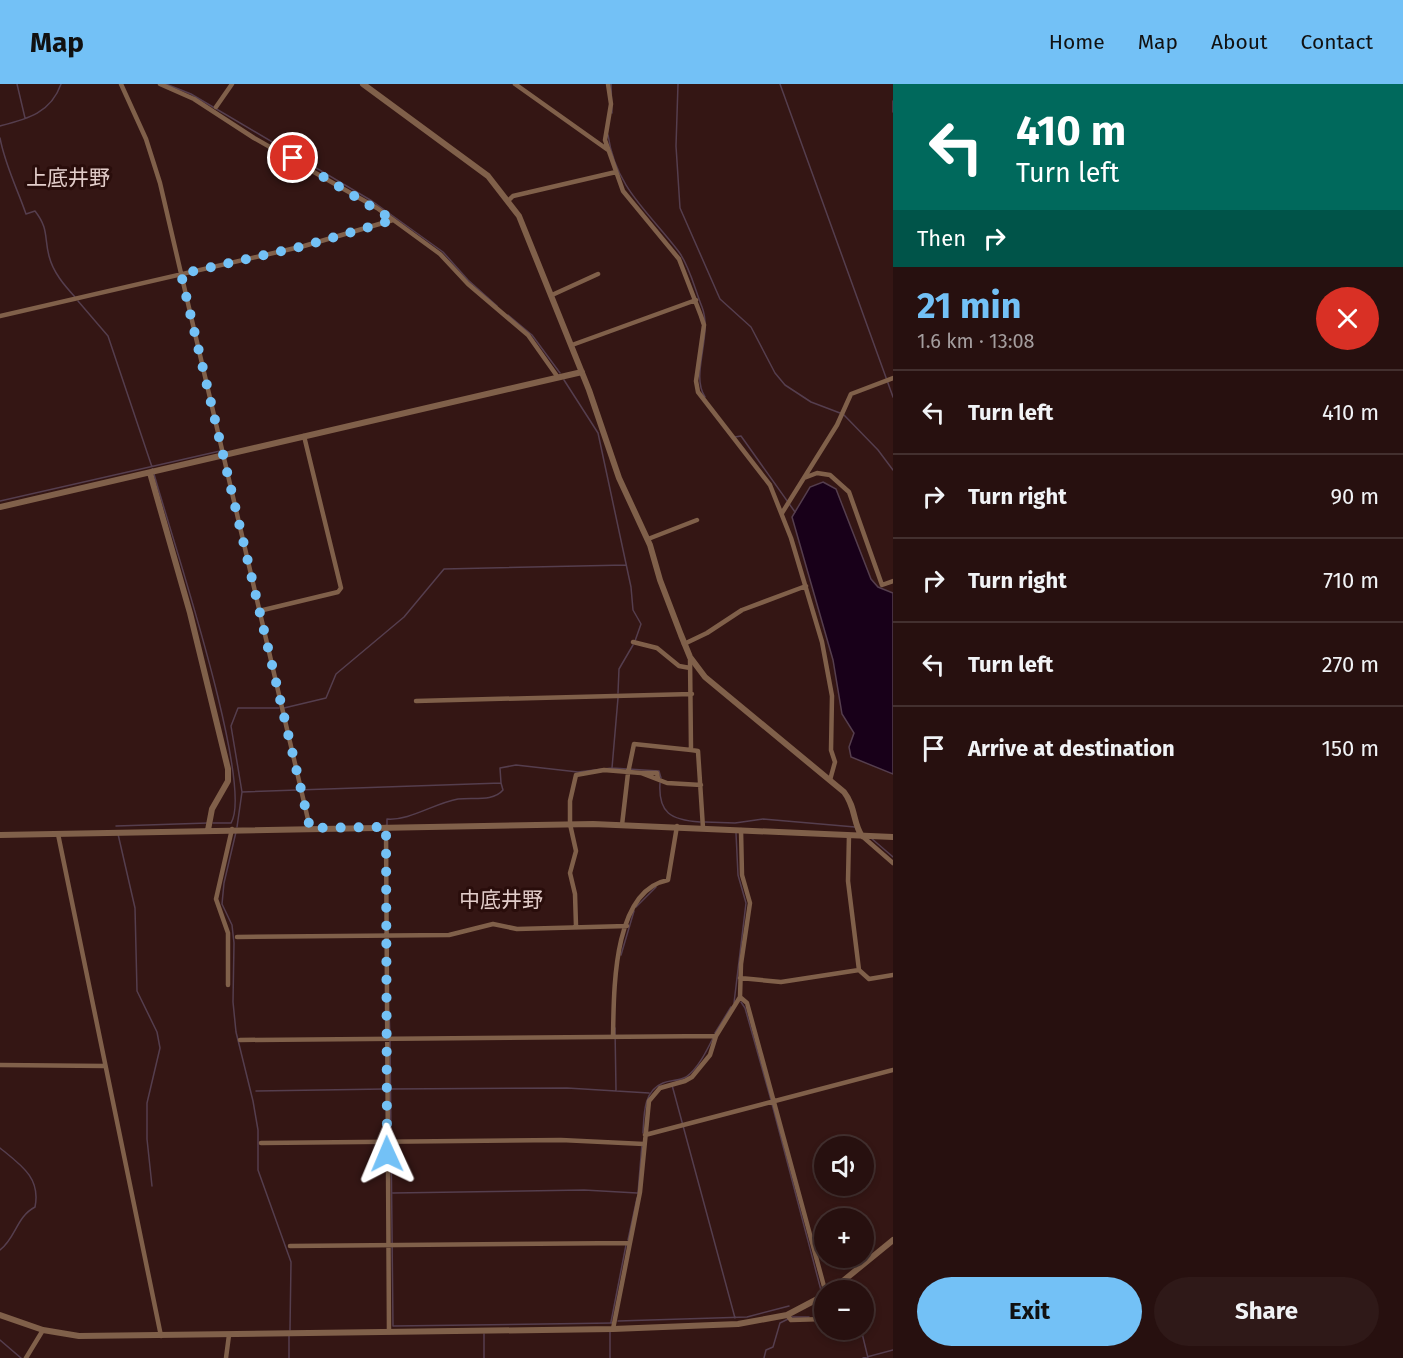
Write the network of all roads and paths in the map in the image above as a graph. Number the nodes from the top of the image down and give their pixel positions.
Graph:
1 (121, 84) edge
2 (160, 84) edge
3 (232, 84) edge
4 (363, 84) edge
5 (515, 84) edge
6 (608, 84) edge
7 (216, 107) dead end
8 (608, 150) junction
9 (616, 172) junction
10 (509, 200) junction
11 (393, 220) junction
12 (181, 274) junction
13 (598, 274) dead end
14 (552, 295) junction
15 (696, 300) junction
16 (0, 316) edge
17 (572, 345) junction
18 (582, 372) junction
19 (557, 376) junction
20 (893, 378) edge
21 (304, 436) junction
22 (224, 455) junction
23 (150, 473) junction
24 (804, 478) junction
25 (0, 507) edge
26 (782, 513) junction
27 (697, 520) dead end
28 (648, 539) junction
29 (893, 581) edge
30 (806, 586) junction
31 (259, 611) junction
32 (633, 642) dead end
33 (684, 644) junction
34 (690, 657) junction
35 (690, 668) junction
36 (692, 694) junction
37 (416, 701) dead end
38 (692, 750) junction
39 (628, 772) junction
40 (830, 780) junction
41 (701, 785) junction
42 (570, 825) junction
43 (622, 825) junction
44 (0, 826) edge
45 (677, 826) junction
46 (386, 827) junction
47 (310, 828) junction
48 (703, 828) junction
49 (232, 829) junction
50 (208, 830) junction
51 (741, 830) junction
52 (58, 834) junction
53 (0, 835) edge
54 (849, 835) junction
55 (862, 836) junction
56 (893, 837) edge
57 (893, 863) edge
58 (576, 926) junction
59 (627, 926) junction
60 (387, 934) junction
61 (237, 937) dead end
62 (859, 970) junction
63 (893, 975) edge
64 (740, 978) junction
65 (228, 985) dead end
66 (740, 997) junction
67 (716, 1036) junction
68 (613, 1037) junction
69 (387, 1038) junction
70 (240, 1040) dead end
71 (0, 1065) edge
72 (105, 1066) junction
73 (893, 1070) edge
74 (774, 1102) junction
75 (645, 1135) junction
76 (387, 1141) junction
77 (261, 1143) dead end
78 (644, 1144) junction
79 (893, 1240) edge
80 (630, 1243) junction
81 (290, 1246) dead end
82 (388, 1246) junction
83 (822, 1280) edge
84 (844, 1280) edge
85 (814, 1301) edge
86 (0, 1315) edge
87 (787, 1315) junction
88 (814, 1319) edge
89 (613, 1329) junction
90 (43, 1330) junction
91 (389, 1332) junction
92 (229, 1335) junction
93 (160, 1336) junction
94 (26, 1358) edge
95 (226, 1358) edge

1 - 12 street
2 - 11 street
3 - 7 street
4 - 10 street
5 - 8 street
6 - 8 street
8 - 9 street
9 - 10 street
9 - 15 street
10 - 14 street
11 - 12 street
11 - 19 street
12 - 16 street
12 - 22 street
13 - 14 street
14 - 17 street
15 - 17 street
15 - 26 street
17 - 18 street
18 - 19 street
18 - 28 street
19 - 21 street
20 - 24 street
21 - 22 street
21 - 31 street
22 - 23 street
22 - 31 street
23 - 25 street
23 - 50 street
24 - 26 street
24 - 29 street
26 - 30 street
27 - 28 street
28 - 33 street
30 - 33 street
30 - 40 street
31 - 47 street
32 - 35 street
33 - 34 street
34 - 35 street
34 - 40 street
35 - 36 street
36 - 37 street
36 - 38 street
38 - 39 street
38 - 41 street
39 - 41 street
39 - 42 street
39 - 43 street
40 - 55 street
41 - 48 street
42 - 43 street
42 - 46 street
42 - 58 street
43 - 45 street
44 - 53 street
45 - 48 street
45 - 59 street
46 - 47 street
46 - 60 street
47 - 49 street
48 - 51 street
49 - 50 street
49 - 65 street
50 - 52 street
51 - 54 street
51 - 64 street
52 - 53 street
52 - 72 street
54 - 55 street
54 - 62 street
55 - 56 street
55 - 57 street
58 - 59 street
58 - 60 street
59 - 68 street
60 - 61 street
60 - 69 street
62 - 63 street
62 - 64 street
64 - 66 street
66 - 67 street
66 - 74 street
67 - 68 street
67 - 75 street
68 - 69 street
69 - 70 street
69 - 76 street
71 - 72 street
72 - 93 street
73 - 74 street
74 - 75 street
74 - 83 street
75 - 78 street
76 - 77 street
76 - 78 street
76 - 82 street
78 - 80 street
79 - 84 street
80 - 82 street
80 - 89 street
81 - 82 street
82 - 91 street
85 - 87 street
86 - 90 street
87 - 88 street
87 - 89 street
89 - 91 street
90 - 93 street
90 - 94 street
91 - 92 street
92 - 93 street
92 - 95 street

